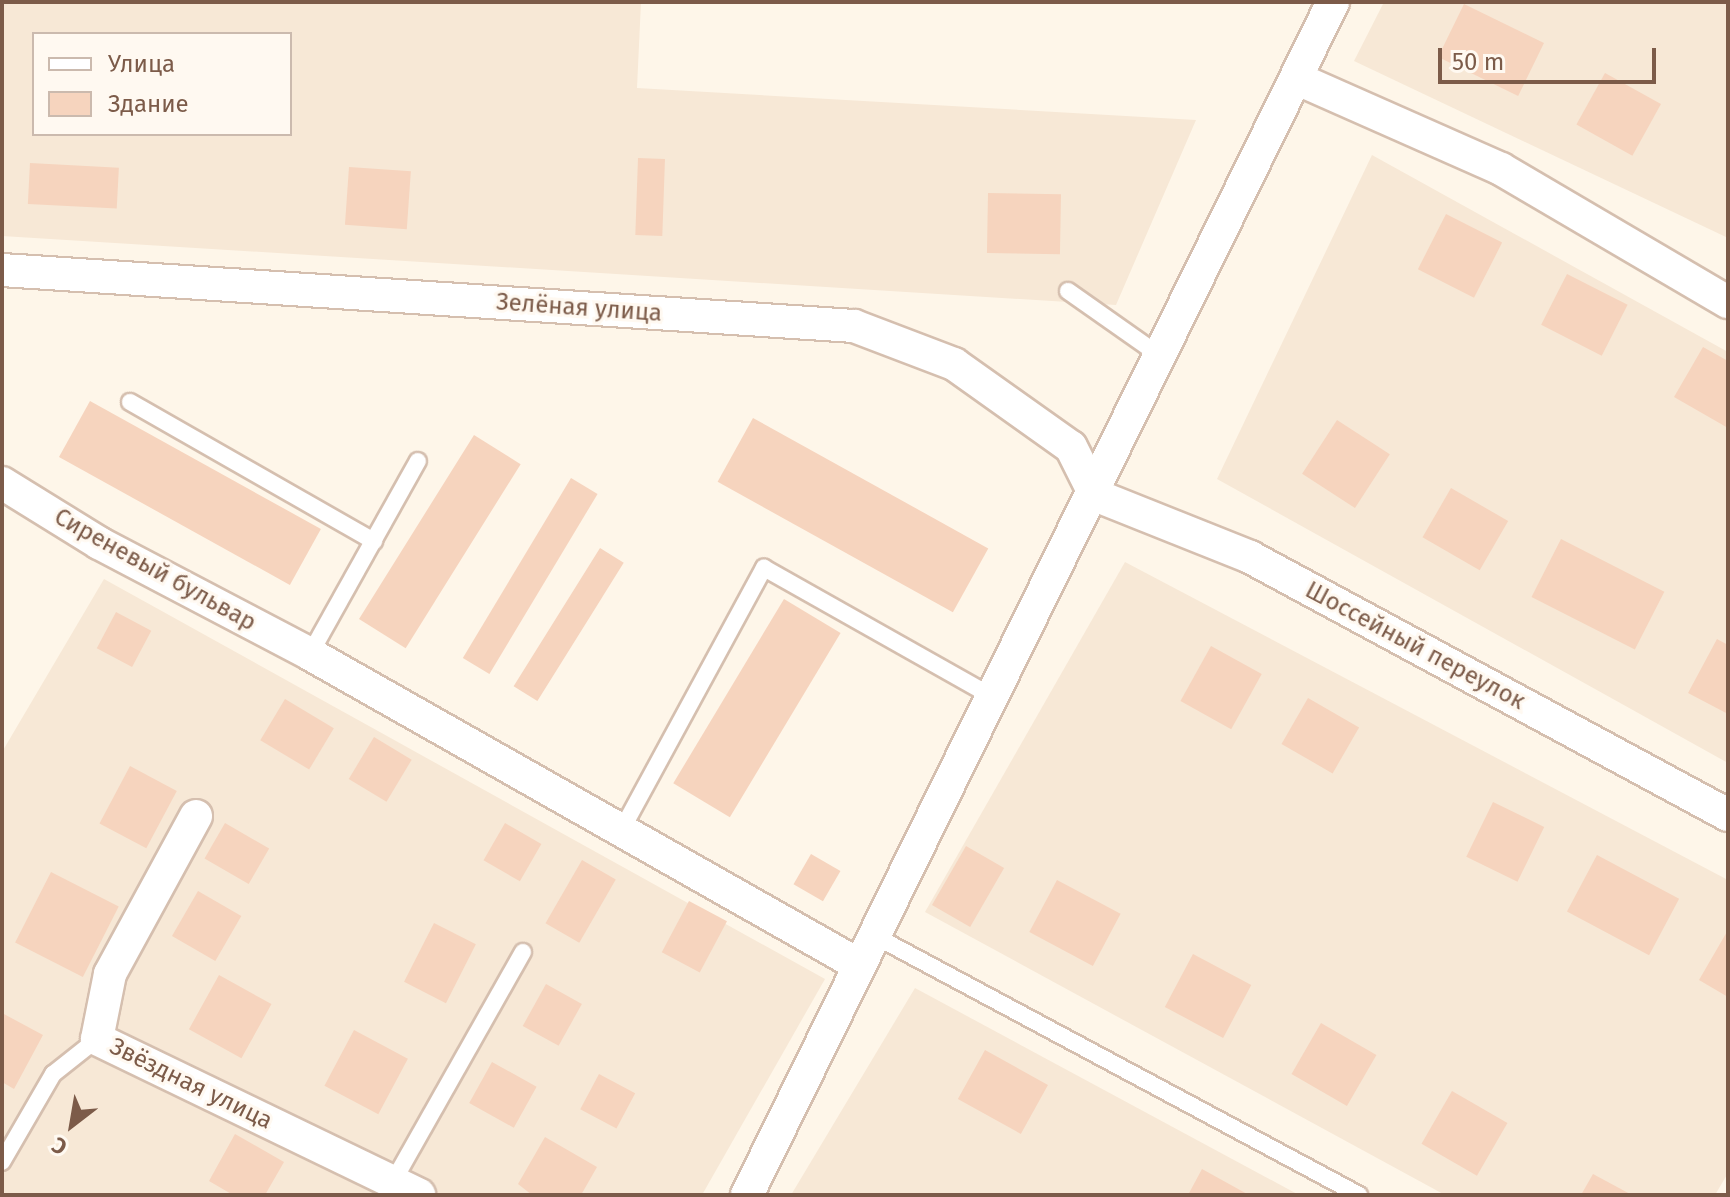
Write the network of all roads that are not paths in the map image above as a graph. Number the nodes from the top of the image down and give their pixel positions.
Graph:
1 (1333, 2) edge
2 (1298, 79) junction
3 (2, 270) edge
4 (1068, 291) dead end
5 (1728, 302) edge
6 (1162, 357) junction
7 (130, 402) dead end
8 (418, 461) dead end
9 (2, 483) edge
10 (1095, 495) junction
11 (374, 541) junction
12 (310, 654) junction
13 (993, 697) junction
14 (1728, 815) edge
15 (196, 816) dead end
16 (620, 833) junction
17 (875, 936) junction
18 (523, 952) dead end
19 (859, 965) junction
20 (97, 1039) junction
21 (2, 1162) edge
22 (399, 1191) edge
23 (747, 1195) edge
24 (1359, 1195) edge

1 - 2 street
2 - 5 street
2 - 6 street
3 - 10 street, Зелёная улица
4 - 6 lane
6 - 10 street
7 - 11 lane
8 - 11 lane
9 - 12 street, Сиреневый бульвар
10 - 13 street
10 - 14 street, Шоссейный переулок
11 - 12 lane
12 - 16 street
13 - 16 lane
13 - 17 street
15 - 20 street, Звёздная улица
16 - 19 street
17 - 19 street
17 - 24 lane
18 - 22 lane
19 - 23 street
20 - 21 lane
20 - 22 street, Звёздная улица

